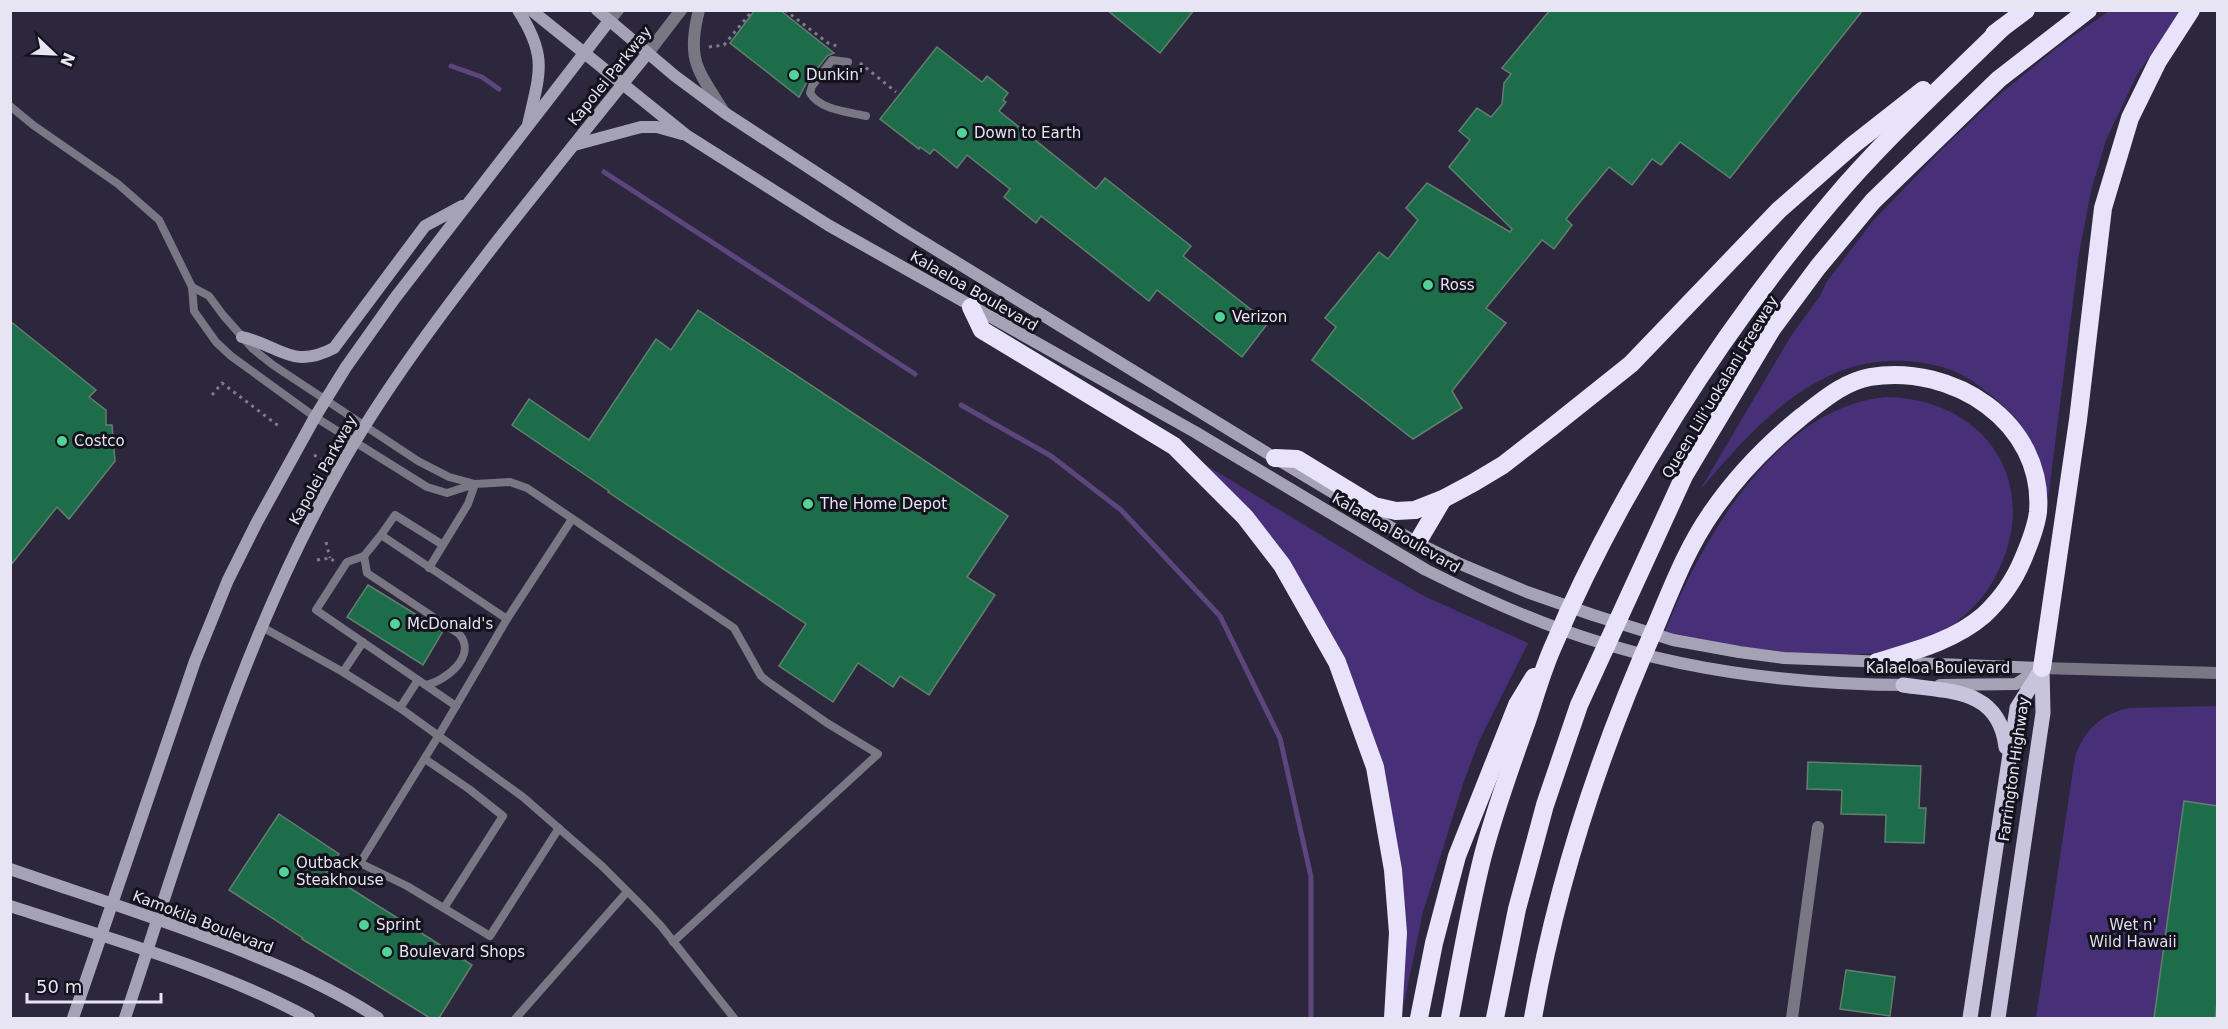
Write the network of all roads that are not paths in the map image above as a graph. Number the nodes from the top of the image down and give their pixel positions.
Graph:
1 (518, 10) edge
2 (531, 10) edge
3 (597, 10) edge
4 (618, 10) edge
5 (681, 10) edge
6 (699, 10) edge
7 (2026, 10) edge
8 (2088, 10) edge
9 (2191, 10) edge
10 (609, 21) junction
11 (2002, 28) junction
12 (648, 53) junction
13 (583, 54) junction
14 (848, 62) dead end
15 (622, 84) junction
16 (10, 106) edge
17 (725, 113) junction
18 (866, 116) dead end
19 (527, 129) junction
20 (686, 135) junction
21 (573, 145) junction
22 (469, 202) junction
23 (192, 287) junction
24 (971, 307) junction
25 (242, 337) junction
26 (326, 400) junction
27 (315, 417) junction
28 (364, 427) junction
29 (354, 443) junction
30 (1275, 458) junction
31 (475, 484) junction
32 (1443, 499) junction
33 (572, 519) junction
34 (381, 535) junction
35 (1418, 543) junction
36 (443, 545) junction
37 (364, 556) junction
38 (429, 568) junction
39 (507, 619) junction
40 (262, 627) junction
41 (363, 642) junction
42 (1551, 651) junction
43 (1877, 662) junction
44 (2042, 668) junction
45 (344, 672) junction
46 (2217, 673) edge
47 (418, 680) junction
48 (426, 685) junction
49 (1903, 685) junction
50 (456, 706) junction
51 (400, 708) junction
52 (440, 735) junction
53 (424, 759) junction
54 (2008, 759) junction
55 (1818, 827) dead end
56 (559, 828) junction
57 (10, 869) edge
58 (627, 892) junction
59 (112, 904) junction
60 (10, 906) edge
61 (444, 908) junction
62 (158, 919) junction
63 (101, 936) junction
64 (673, 942) junction
65 (147, 951) junction
66 (73, 1018) edge
67 (125, 1018) edge
68 (309, 1018) edge
69 (378, 1018) edge
70 (516, 1018) edge
71 (734, 1018) edge
72 (1393, 1018) edge
73 (1419, 1018) edge
74 (1450, 1018) edge
75 (1495, 1018) edge
76 (1533, 1018) edge
77 (1792, 1018) edge
78 (1970, 1018) edge
79 (1998, 1018) edge

1 - 19 main road
2 - 13 main road, Kalaeloa Boulevard
3 - 10 main road, Kalaeloa Boulevard
4 - 10 street
5 - 12 street, Kapolei Parkway
6 - 17 street
7 - 11 highway
8 - 75 highway, Queen Liliʻuokalani Freeway
9 - 44 highway
10 - 12 main road, Kalaeloa Boulevard
10 - 13 main road
11 - 32 highway
11 - 42 highway, Queen Liliʻuokalani Freeway
12 - 15 main road, Kapolei Parkway
12 - 17 main road, Kalaeloa Boulevard
13 - 15 main road, Kalaeloa Boulevard
13 - 19 main road
14 - 18 lane
15 - 20 main road, Kalaeloa Boulevard
15 - 21 main road, Kapolei Parkway
16 - 23 lane
17 - 30 main road, Kalaeloa Boulevard
19 - 22 main road
20 - 21 main road
20 - 24 main road, Kalaeloa Boulevard
21 - 28 main road, Kapolei Parkway
22 - 25 main road
22 - 26 main road
23 - 25 lane
23 - 27 lane
24 - 49 main road, Kalaeloa Boulevard
24 - 72 highway
25 - 26 lane
26 - 27 main road
26 - 28 lane
27 - 29 lane
27 - 59 main road
28 - 29 main road, Kapolei Parkway
28 - 31 lane
29 - 31 lane
29 - 40 main road, Kapolei Parkway
30 - 32 highway
30 - 35 main road, Kalaeloa Boulevard
31 - 33 lane
31 - 36 lane
32 - 35 highway
33 - 39 lane
33 - 64 lane
34 - 36 lane
34 - 37 lane
34 - 38 lane
35 - 43 main road, Kalaeloa Boulevard
36 - 38 lane
37 - 41 lane
37 - 48 lane
38 - 39 lane
39 - 50 lane
40 - 45 lane
40 - 62 main road, Kapolei Parkway
41 - 45 lane
41 - 47 lane
42 - 73 highway
42 - 74 highway, Queen Liliʻuokalani Freeway
43 - 44 main road, Kalaeloa Boulevard
43 - 76 highway
44 - 46 street
44 - 49 main road, Kalaeloa Boulevard
44 - 54 main road, Farrington Highway
44 - 79 main road, Farrington Highway
45 - 51 lane
47 - 48 lane
47 - 51 lane
48 - 50 lane
49 - 54 main road
50 - 52 lane
51 - 52 lane
52 - 53 lane
52 - 56 lane
53 - 61 lane
53 - 61 lane
54 - 78 main road, Farrington Highway
55 - 77 street
56 - 58 lane
56 - 61 lane
57 - 59 main road, Kamokila Boulevard
58 - 64 lane
58 - 70 lane
59 - 62 main road, Kamokila Boulevard
59 - 63 main road
60 - 63 main road
62 - 65 main road, Kapolei Parkway
62 - 69 main road, Kamokila Boulevard
63 - 65 main road
63 - 66 main road
64 - 71 lane
65 - 67 main road, Kapolei Parkway
65 - 68 main road

